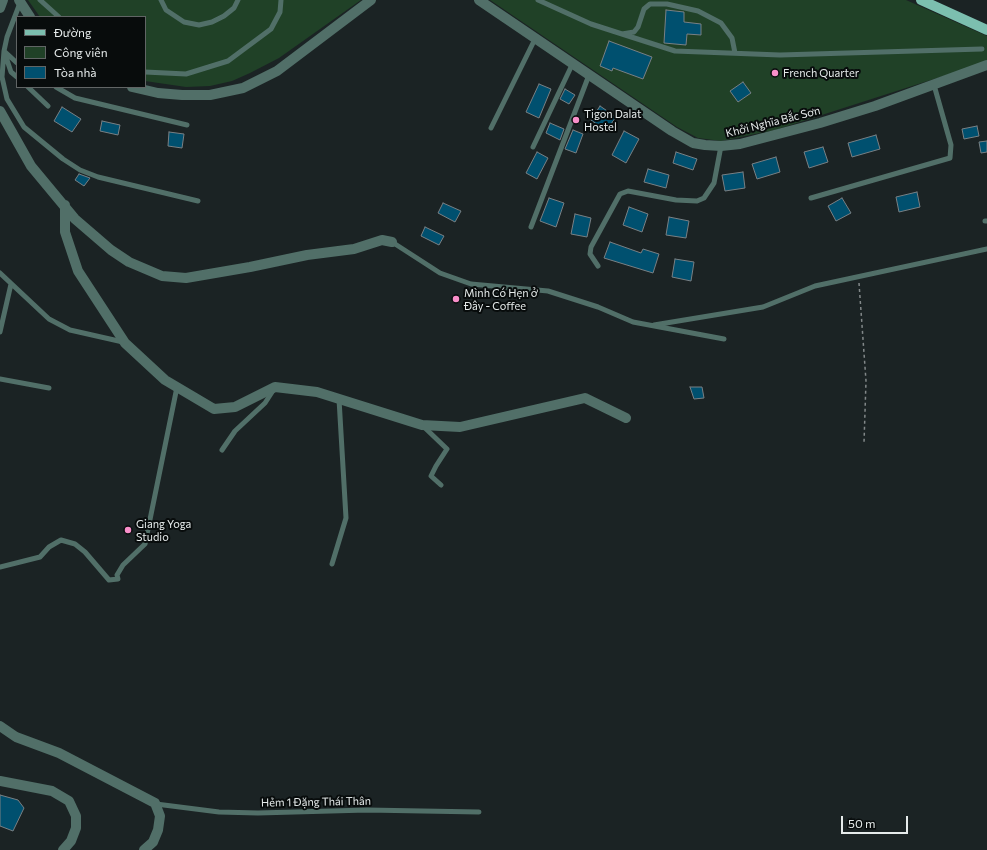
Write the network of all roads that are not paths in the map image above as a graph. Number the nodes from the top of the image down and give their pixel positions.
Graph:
1 (3, 0) edge
2 (40, 0) edge
3 (161, 0) edge
4 (238, 0) edge
5 (281, 0) edge
6 (371, 0) edge
7 (479, 0) edge
8 (538, 0) edge
9 (921, 0) edge
10 (20, 1) edge
11 (0, 8) edge
12 (29, 16) edge
13 (58, 16) edge
14 (987, 30) edge
15 (622, 34) junction
16 (535, 39) junction
17 (982, 49) dead end
18 (4, 51) junction
19 (735, 53) junction
20 (16, 62) edge
21 (572, 65) junction
22 (987, 65) edge
23 (146, 72) edge
24 (589, 75) junction
25 (16, 76) edge
26 (934, 85) junction
27 (29, 88) edge
28 (58, 88) edge
29 (136, 88) edge
30 (48, 106) dead end
31 (0, 112) edge
32 (187, 125) dead end
33 (491, 128) dead end
34 (721, 146) junction
35 (532, 147) dead end
36 (811, 198) dead end
37 (198, 201) dead end
38 (65, 205) junction
39 (531, 226) dead end
40 (392, 242) joint
41 (987, 249) edge
42 (598, 266) dead end
43 (0, 273) edge
44 (11, 284) junction
45 (649, 326) junction
46 (0, 332) edge
47 (724, 339) dead end
48 (125, 343) junction
49 (0, 379) edge
50 (177, 387) junction
51 (275, 387) junction
52 (50, 388) dead end
53 (339, 399) junction
54 (626, 418) dead end
55 (422, 425) junction
56 (222, 450) dead end
57 (441, 485) dead end
58 (332, 564) dead end
59 (0, 567) edge
60 (0, 726) edge
61 (0, 781) edge
62 (155, 803) junction
63 (479, 812) dead end
64 (63, 850) edge
65 (144, 850) edge

1 - 11 street
2 - 13 lane
3 - 4 lane
5 - 23 lane
6 - 29 street
7 - 16 street, Khởi Nghĩa Bắc Sơn
8 - 15 lane
9 - 14 main road
10 - 12 street
10 - 18 lane
15 - 19 lane
15 - 19 lane
16 - 21 street, Khởi Nghĩa Bắc Sơn
16 - 33 lane
17 - 19 lane
18 - 20 lane
18 - 25 lane
18 - 37 lane
21 - 24 street, Khởi Nghĩa Bắc Sơn
21 - 35 lane
22 - 26 street, Khởi Nghĩa Bắc Sơn
24 - 34 street, Khởi Nghĩa Bắc Sơn
24 - 39 lane
26 - 34 street, Khởi Nghĩa Bắc Sơn
26 - 36 lane
27 - 30 lane
28 - 32 lane
31 - 38 street
34 - 42 lane
38 - 40 street
38 - 48 street
40 - 45 lane
41 - 45 lane
43 - 44 lane
44 - 46 lane
44 - 48 lane
45 - 47 lane
48 - 50 street
49 - 52 lane
50 - 51 street
50 - 59 lane
51 - 53 street
51 - 56 lane
53 - 55 street
53 - 58 lane
54 - 55 street
55 - 57 lane
60 - 62 street
61 - 64 street
62 - 63 lane, Hẻm 1 Đặng Thái Thân
62 - 65 street

